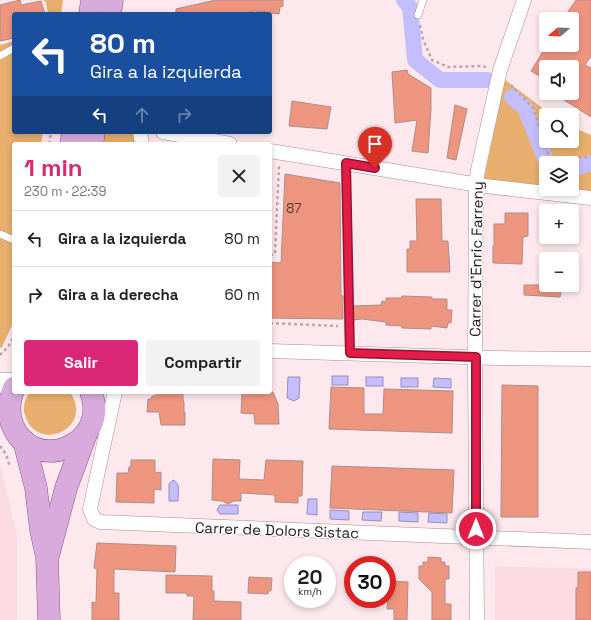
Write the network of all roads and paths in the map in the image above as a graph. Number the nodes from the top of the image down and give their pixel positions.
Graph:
1 (92, 0) edge
2 (112, 0) edge
3 (117, 0) edge
4 (423, 0) edge
5 (524, 0) edge
6 (90, 12) edge
7 (110, 12) edge
8 (120, 12) edge
9 (418, 15) joint
10 (12, 49) edge
11 (0, 56) edge
12 (503, 75) junction
13 (174, 134) edge
14 (219, 142) edge
15 (272, 151) edge
16 (591, 157) edge
17 (279, 162) dead end
18 (346, 163) junction
19 (476, 184) junction
20 (591, 198) edge
21 (0, 234) edge
22 (12, 239) edge
23 (272, 254) edge
24 (272, 323) edge
25 (349, 326) junction
26 (12, 340) edge
27 (272, 351) edge
28 (350, 353) junction
29 (0, 355) edge
30 (476, 357) junction
31 (591, 359) edge
32 (0, 383) edge
33 (12, 383) edge
34 (12, 393) edge
35 (92, 394) edge
36 (107, 394) edge
37 (115, 394) edge
38 (90, 426) junction
39 (13, 432) edge
40 (476, 538) junction
41 (591, 542) edge
42 (47, 557) junction
43 (49, 620) edge
44 (477, 620) edge

1 - 6 main road
2 - 7 main road
3 - 8 street
4 - 9 lane
5 - 12 street, Carrer d'Enric Farreny
9 - 12 path
10 - 11 lane
12 - 16 path
12 - 19 street, Carrer d'Enric Farreny
13 - 14 street
15 - 18 street
17 - 23 path
18 - 19 street
18 - 25 lane
19 - 20 street
19 - 30 street, Carrer d'Enric Farreny
21 - 22 lane
24 - 25 path
25 - 28 lane
26 - 29 path
27 - 28 street
28 - 30 street
30 - 31 street
30 - 40 street, Carrer d'Enric Farreny
32 - 33 street
34 - 39 main road
35 - 38 main road
36 - 38 street
37 - 40 street, Carrer de Dolors Sistac
38 - 39 main road
38 - 42 main road
39 - 42 main road
40 - 41 street, Carrer de Dolors Sistac
40 - 44 street, Carrer d'Enric Farreny
42 - 43 main road

